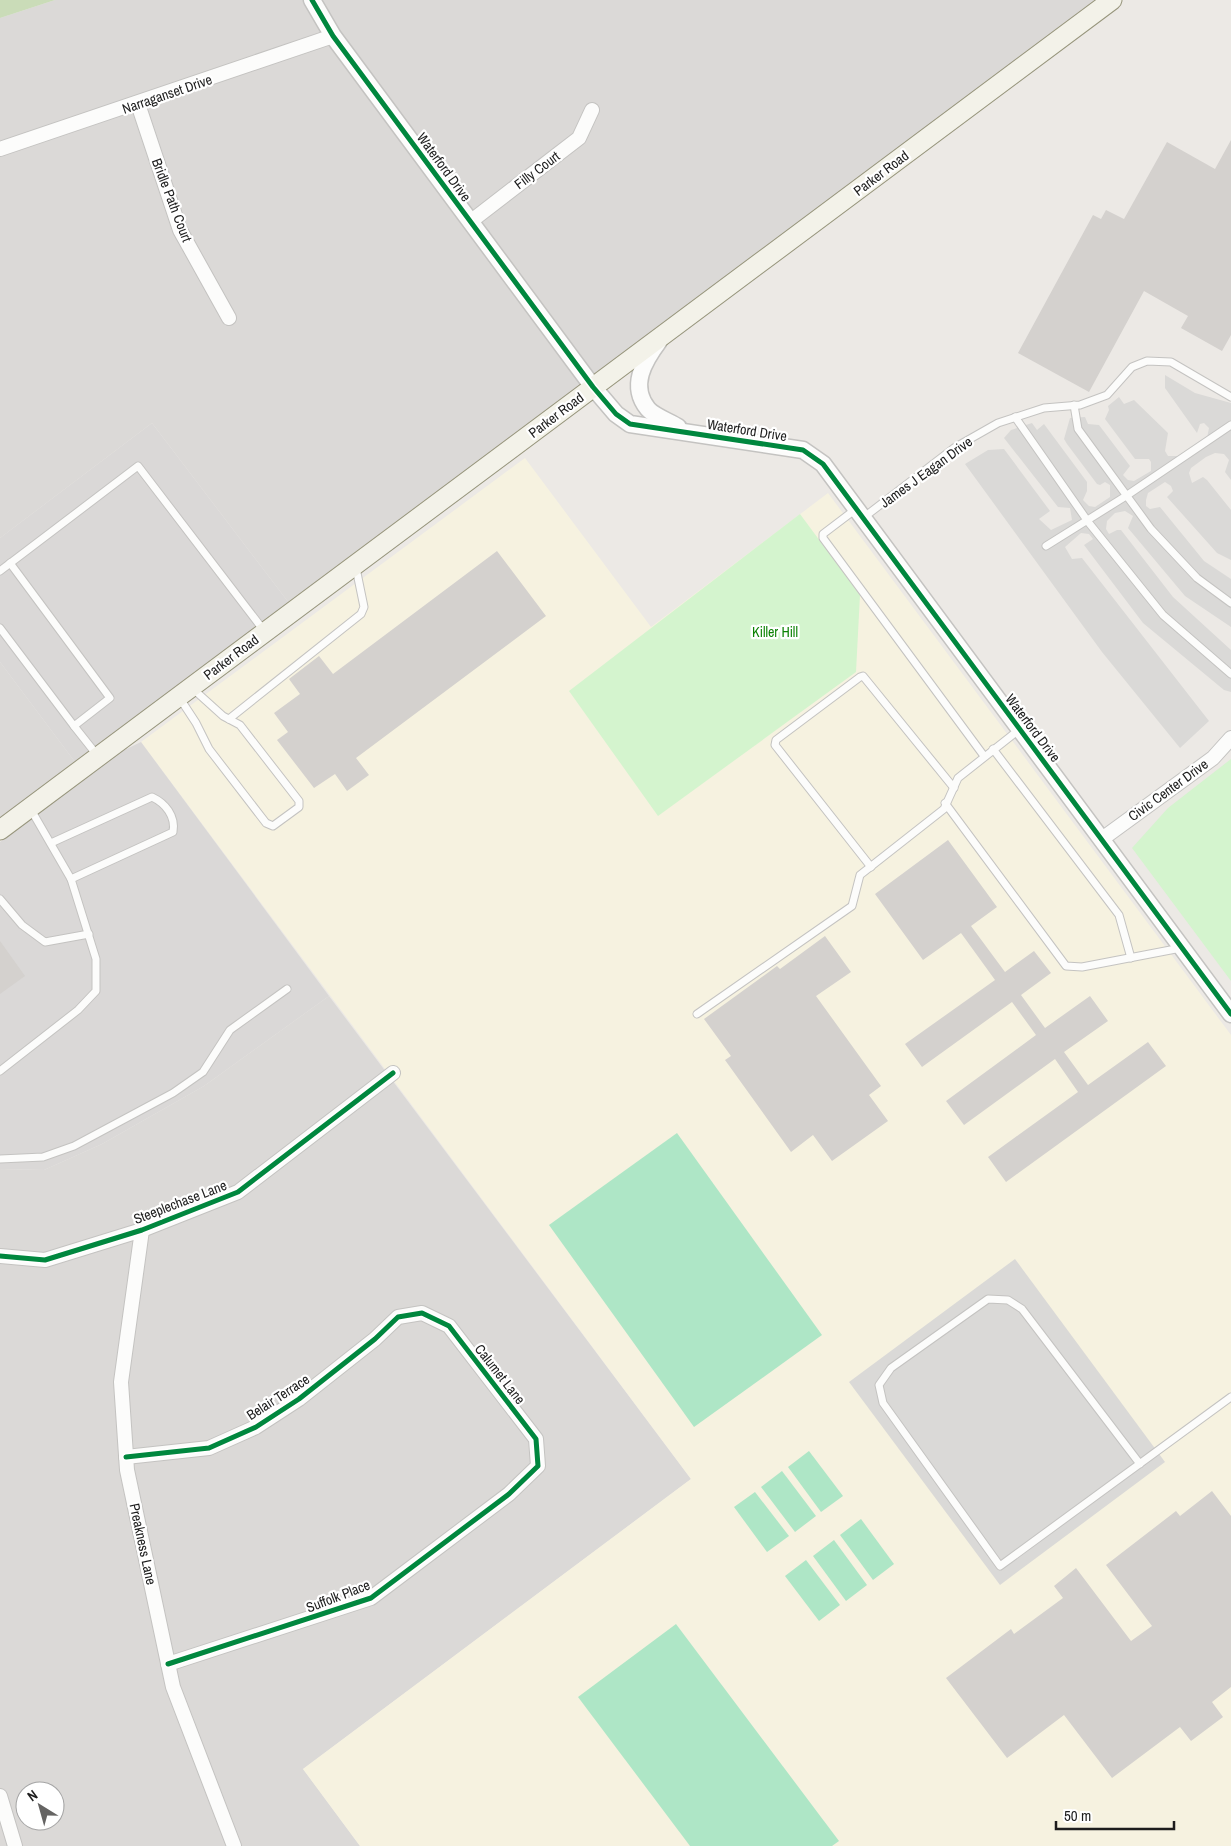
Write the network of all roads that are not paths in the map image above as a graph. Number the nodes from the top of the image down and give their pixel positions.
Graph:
1 (312, 0) edge
2 (1112, 0) edge
3 (333, 36) junction
4 (138, 104) junction
5 (592, 110) dead end
6 (0, 149) edge
7 (470, 222) junction
8 (230, 318) dead end
9 (663, 335) junction
10 (593, 387) junction
11 (1231, 397) edge
12 (1074, 405) junction
13 (1014, 417) junction
14 (1231, 425) edge
15 (687, 432) junction
16 (1126, 496) junction
17 (860, 514) junction
18 (1087, 520) junction
19 (1046, 546) dead end
20 (10, 563) junction
21 (355, 565) junction
22 (0, 571) edge
23 (1231, 603) edge
24 (0, 628) edge
25 (265, 632) junction
26 (1231, 674) edge
27 (185, 692) junction
28 (229, 719) junction
29 (74, 726) junction
30 (1020, 729) junction
31 (1231, 738) edge
32 (993, 749) junction
33 (98, 756) junction
34 (984, 756) junction
35 (954, 788) junction
36 (946, 803) junction
37 (30, 807) junction
38 (0, 830) edge
39 (1102, 839) junction
40 (52, 843) junction
41 (871, 866) junction
42 (71, 879) junction
43 (0, 898) edge
44 (89, 934) junction
45 (1182, 948) junction
46 (1131, 958) junction
47 (287, 989) dead end
48 (697, 1014) dead end
49 (1231, 1014) edge
50 (0, 1071) edge
51 (393, 1072) dead end
52 (0, 1159) edge
53 (142, 1230) junction
54 (0, 1256) edge
55 (422, 1313) joint
56 (1231, 1397) edge
57 (126, 1457) junction
58 (1140, 1464) junction
59 (538, 1466) joint
60 (168, 1664) junction
61 (0, 1796) edge
62 (15, 1846) edge
63 (234, 1846) edge

1 - 3 street, Waterford Drive
2 - 9 main road, Parker Road
3 - 4 street, Narraganset Drive
3 - 7 street, Waterford Drive
4 - 6 street, Narraganset Drive
4 - 8 street, Bridle Path Court
5 - 7 street, Filly Court
7 - 10 street, Waterford Drive
9 - 10 main road, Parker Road
9 - 15 street
10 - 15 street, Waterford Drive
10 - 21 main road, Parker Road
11 - 12 lane, James J Eagan Drive
12 - 13 lane, James J Eagan Drive
12 - 16 lane
13 - 17 lane, James J Eagan Drive
13 - 18 lane
14 - 16 lane
15 - 17 street, Waterford Drive
16 - 18 lane
16 - 23 lane
17 - 30 street, Waterford Drive
17 - 34 lane, James J Eagan Drive
18 - 19 lane
18 - 26 lane
20 - 22 lane
20 - 25 lane
20 - 29 lane
21 - 25 main road, Parker Road
21 - 28 lane
24 - 29 lane
25 - 27 main road, Parker Road
27 - 28 lane
27 - 28 lane
27 - 33 main road, Parker Road
29 - 33 lane
30 - 32 lane
30 - 39 street, Waterford Drive
31 - 39 street, Civic Center Drive
32 - 34 lane
32 - 46 lane
33 - 37 main road, Parker Road
34 - 35 lane
35 - 36 lane
35 - 41 lane
36 - 41 lane
36 - 46 lane
37 - 38 main road, Parker Road
37 - 40 lane
39 - 45 street, Waterford Drive
40 - 42 lane
40 - 42 lane
41 - 48 lane
42 - 44 lane
43 - 44 lane
44 - 50 lane
45 - 46 lane
45 - 49 street, Waterford Drive
47 - 52 lane
51 - 53 street, Steeplechase Lane
53 - 54 street, Steeplechase Lane
53 - 57 street, Preakness Lane
55 - 57 street, Belair Terrace
55 - 59 street, Calumet Lane
56 - 58 lane
57 - 60 street, Preakness Lane
58 - 58 lane
59 - 60 street, Suffolk Place
60 - 63 street, Preakness Lane
61 - 62 street

